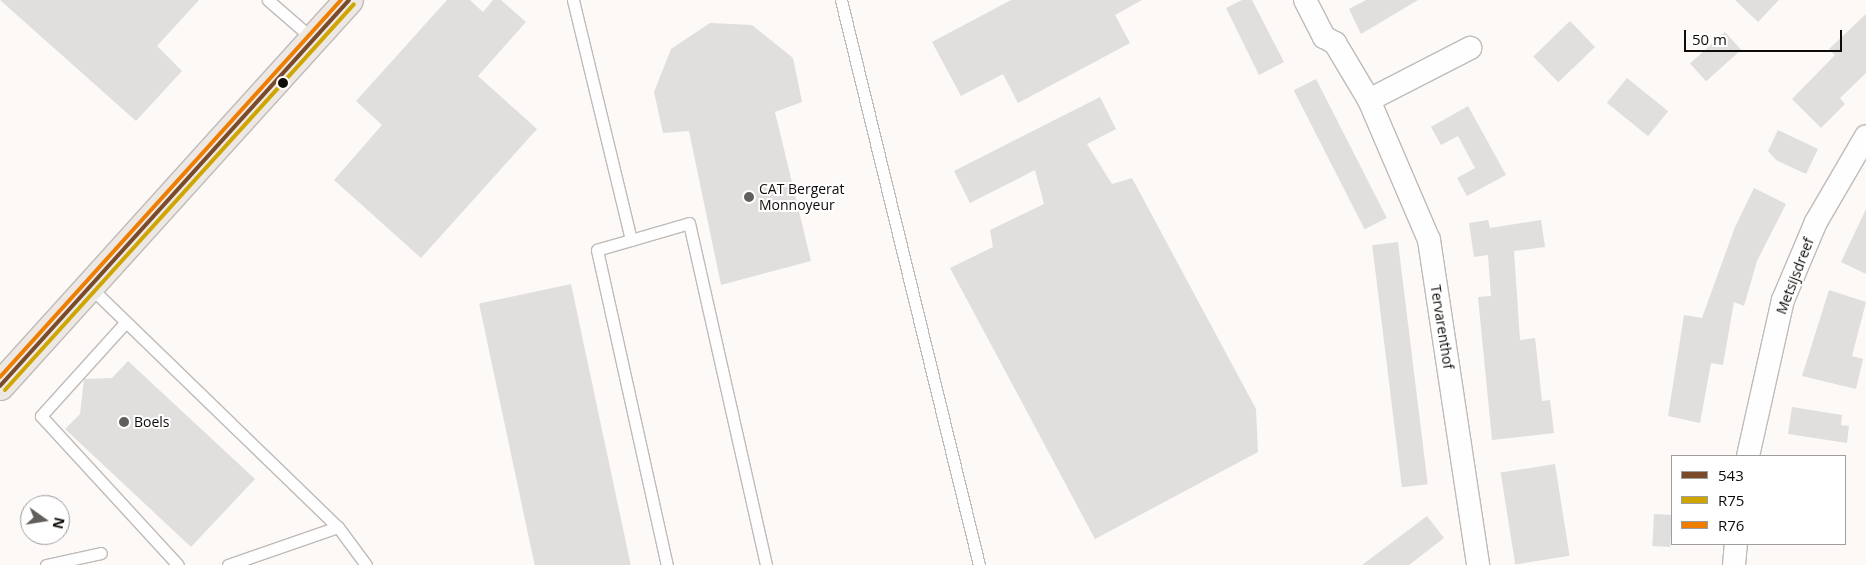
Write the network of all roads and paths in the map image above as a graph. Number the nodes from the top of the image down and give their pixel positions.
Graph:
1 (268, 0) edge
2 (350, 0) edge
3 (573, 0) edge
4 (841, 0) edge
5 (1305, 0) edge
6 (314, 40) junction
7 (1470, 48) dead end
8 (1369, 100) junction
9 (1866, 136) edge
10 (631, 240) junction
11 (90, 287) junction
12 (124, 324) junction
13 (0, 386) edge
14 (1748, 455) edge
15 (338, 527) junction
16 (1736, 545) edge
17 (101, 553) dead end
18 (46, 565) edge
19 (178, 565) edge
20 (228, 565) edge
21 (366, 565) edge
22 (668, 565) edge
23 (766, 565) edge
24 (978, 565) edge
25 (1478, 565) edge
26 (1734, 565) edge

1 - 6 lane
2 - 6 main road
3 - 10 lane
4 - 24 lane
5 - 8 street, Tervarenthof
6 - 11 main road
7 - 8 street
8 - 25 street, Tervarenthof
9 - 14 street, Metsijsdreef
10 - 22 lane
10 - 23 lane
11 - 12 lane
11 - 13 main road
12 - 15 lane
12 - 19 lane
15 - 20 lane
15 - 21 lane
16 - 26 street
17 - 18 lane

